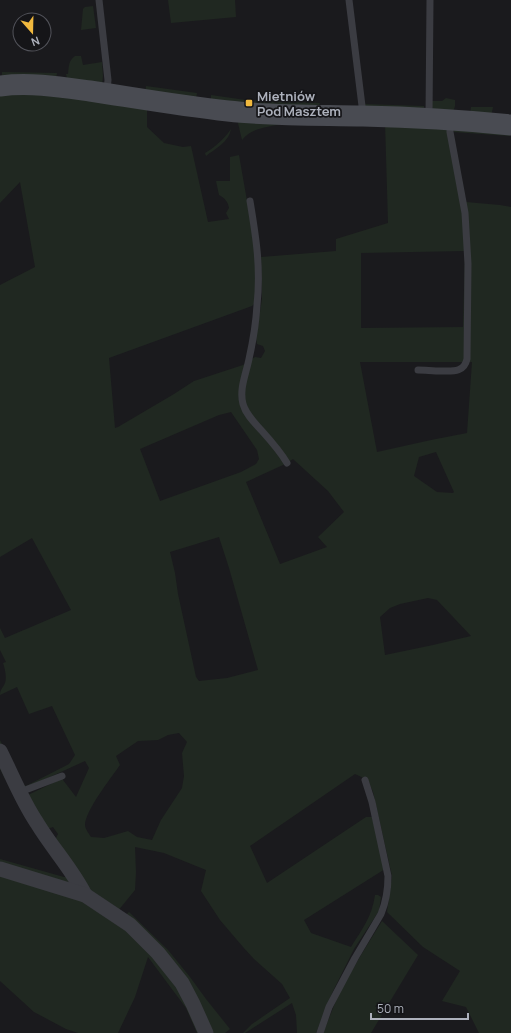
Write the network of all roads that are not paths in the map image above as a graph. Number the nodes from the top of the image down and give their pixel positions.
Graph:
1 (99, 0) edge
2 (349, 0) edge
3 (430, 0) edge
4 (0, 86) edge
5 (107, 94) junction
6 (363, 116) junction
7 (429, 119) junction
8 (450, 120) junction
9 (511, 125) edge
10 (250, 201) dead end
11 (418, 370) dead end
12 (287, 462) dead end
13 (0, 752) edge
14 (62, 776) dead end
15 (365, 780) dead end
16 (20, 792) junction
17 (0, 869) edge
18 (85, 895) junction
19 (206, 1033) edge
20 (320, 1033) edge

1 - 5 lane
2 - 6 lane
3 - 7 lane
4 - 5 street
5 - 6 street
6 - 7 street
7 - 8 street
8 - 9 street
8 - 11 lane
10 - 12 lane
13 - 16 street
14 - 16 lane
15 - 20 lane
16 - 18 street
17 - 18 street
18 - 19 street

